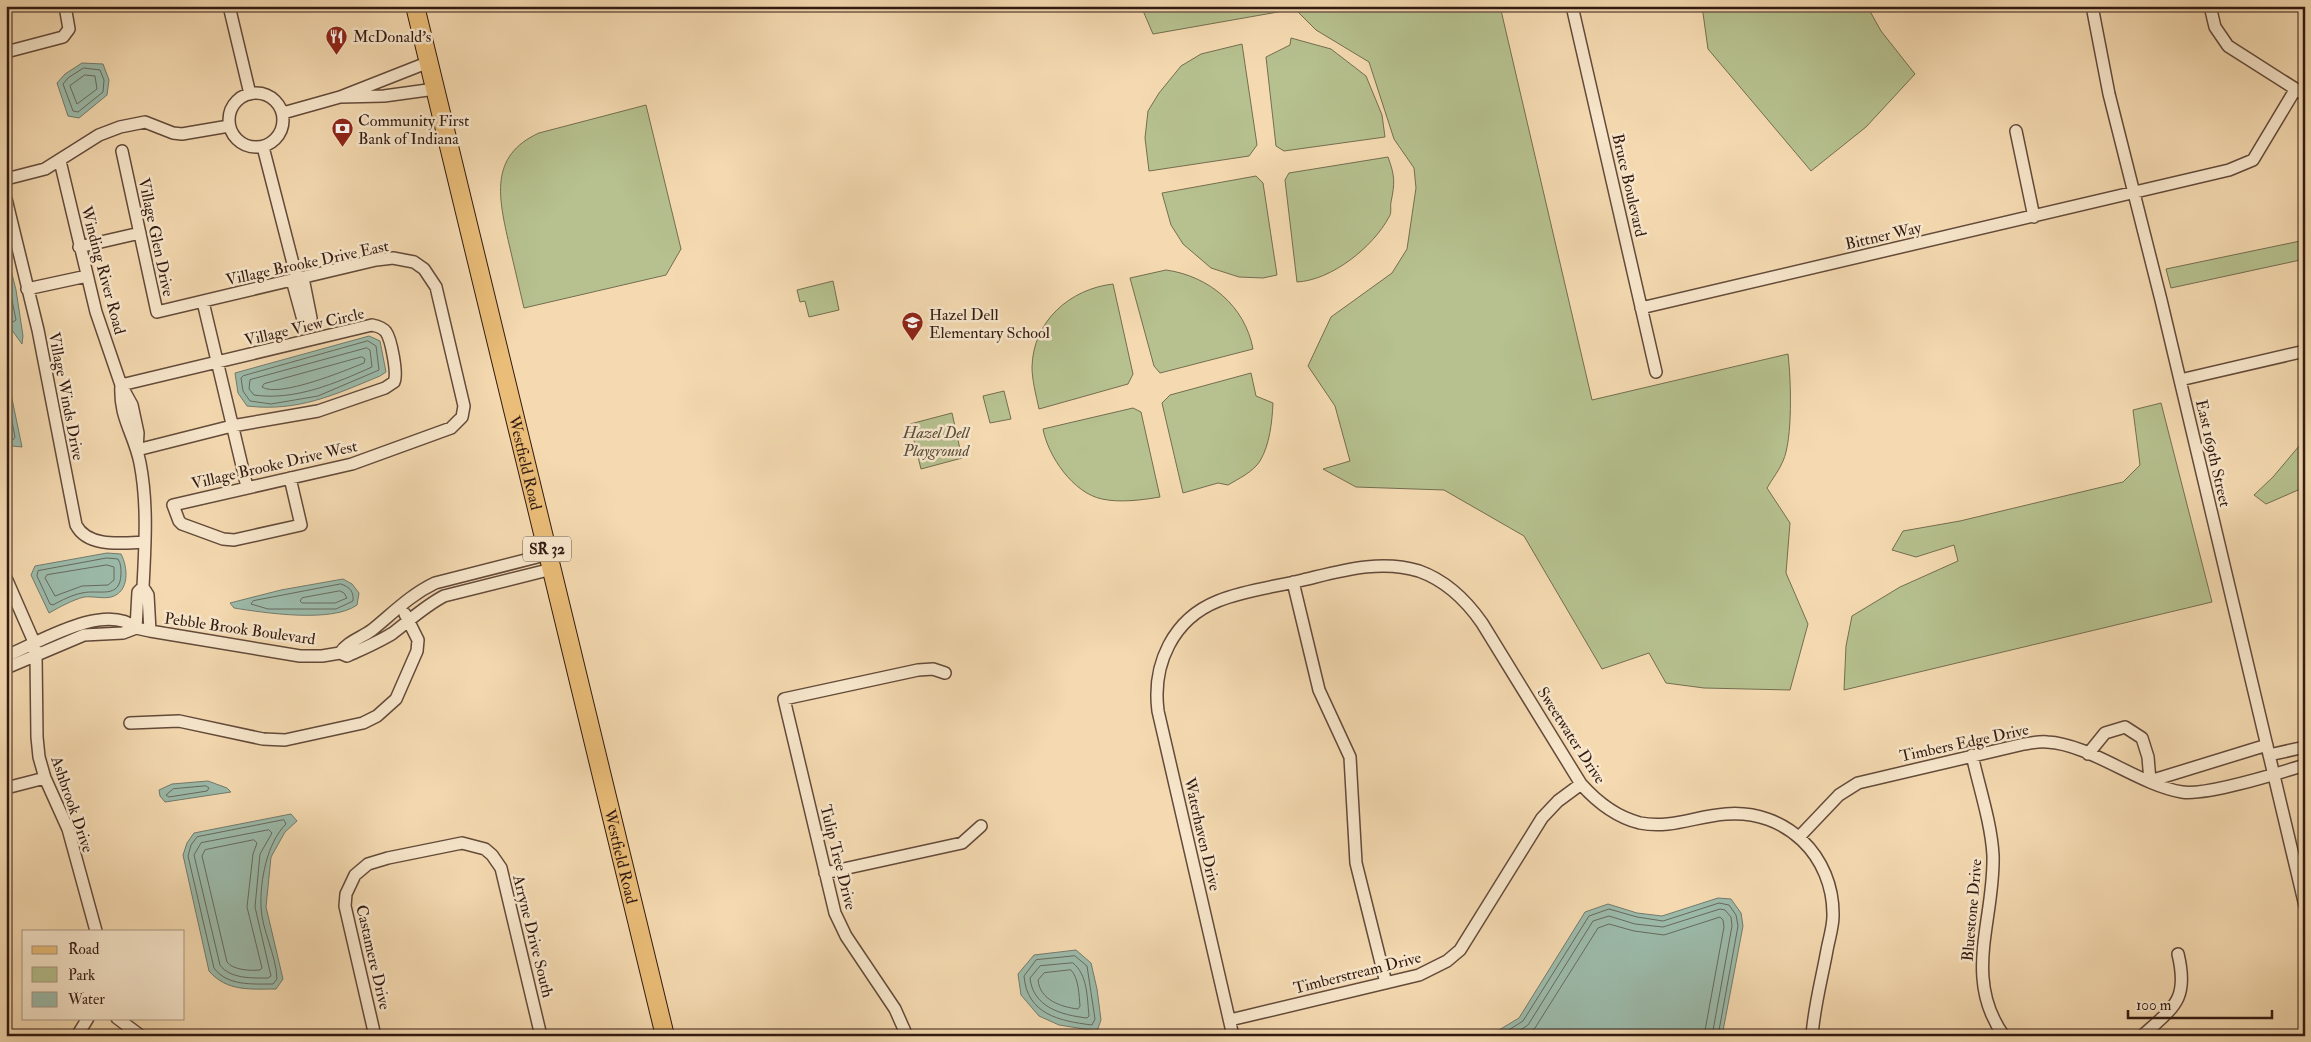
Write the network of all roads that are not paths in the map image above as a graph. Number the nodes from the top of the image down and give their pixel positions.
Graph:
1 (65, 6) edge
2 (229, 6) edge
3 (415, 6) edge
4 (1572, 6) edge
5 (2092, 6) edge
6 (2210, 6) edge
7 (6, 52) edge
8 (429, 62) junction
9 (435, 89) junction
10 (2300, 92) edge
11 (250, 94) junction
12 (340, 97) junction
13 (283, 113) junction
14 (229, 126) junction
15 (2016, 131) dead end
16 (263, 147) junction
17 (122, 151) dead end
18 (60, 161) junction
19 (6, 179) edge
20 (2133, 193) junction
21 (6, 200) edge
22 (2034, 217) junction
23 (140, 233) junction
24 (79, 247) junction
25 (87, 276) junction
26 (297, 279) junction
27 (28, 288) junction
28 (203, 302) junction
29 (1641, 308) junction
30 (311, 340) junction
31 (2305, 351) edge
32 (218, 363) junction
33 (1656, 372) dead end
34 (2180, 380) junction
35 (121, 385) junction
36 (462, 417) joint
37 (232, 426) junction
38 (137, 450) junction
39 (290, 478) junction
40 (247, 487) junction
41 (145, 542) junction
42 (550, 562) junction
43 (6, 578) edge
44 (1293, 582) junction
45 (143, 587) junction
46 (399, 605) junction
47 (409, 619) junction
48 (136, 628) junction
49 (150, 631) junction
50 (1170, 641) joint
51 (34, 642) junction
52 (340, 653) junction
53 (36, 655) junction
54 (6, 656) edge
55 (6, 668) edge
56 (945, 673) dead end
57 (130, 723) dead end
58 (2305, 747) edge
59 (2268, 750) junction
60 (2088, 754) junction
61 (1972, 755) junction
62 (2305, 765) edge
63 (2274, 774) junction
64 (46, 778) junction
65 (2150, 781) junction
66 (1581, 784) junction
67 (6, 788) edge
68 (981, 826) dead end
69 (1800, 836) junction
70 (485, 849) joint
71 (825, 874) junction
72 (2305, 906) edge
73 (96, 930) edge
74 (2178, 954) dead end
75 (1386, 983) junction
76 (87, 1020) edge
77 (120, 1020) edge
78 (1230, 1020) junction
79 (77, 1036) edge
80 (141, 1036) edge
81 (375, 1036) edge
82 (542, 1036) edge
83 (665, 1036) edge
84 (907, 1036) edge
85 (1233, 1036) edge
86 (1812, 1036) edge
87 (2004, 1036) edge
88 (2142, 1036) edge

1 - 7 street
2 - 11 street
3 - 8 main road, Westfield Road / SR 32
4 - 29 street, Bruce Boulevard
5 - 20 street, East 169th Street
6 - 10 street
8 - 9 main road, Westfield Road / SR 32
8 - 12 street
9 - 12 street
9 - 42 main road, Westfield Road / SR 32
10 - 20 street, Bittner Way
11 - 13 street
11 - 14 street
12 - 13 street
13 - 16 street
14 - 16 street
14 - 18 street
15 - 22 street
16 - 26 street
17 - 23 street, Village Glen Drive
18 - 19 street
18 - 24 street, Winding River Road
20 - 22 street, Bittner Way
20 - 34 street, East 169th Street
21 - 27 street, Village Winds Drive
22 - 29 street, Bittner Way
23 - 24 street
23 - 28 street, Village Glen Drive
24 - 25 street, Winding River Road
25 - 27 street
25 - 35 street, Winding River Road
26 - 28 street, Village Brooke Drive East
26 - 30 street
26 - 36 street, Village Brooke Drive East
27 - 41 street, Village Winds Drive
28 - 32 street
29 - 33 street, Bruce Boulevard
30 - 32 street, Village View Circle
30 - 37 street, Village View Circle
31 - 34 street
32 - 35 street, Village View Circle
32 - 37 street
34 - 59 street, East 169th Street
35 - 38 street, Winding River Road
36 - 39 street, Village Brooke Drive West
37 - 38 street, Village View Circle
37 - 40 street
38 - 41 street, Winding River Road
39 - 40 street, Village Brooke Drive West
39 - 40 street, Village Brooke Drive West
41 - 45 street, Winding River Road
42 - 46 street
42 - 47 street, Pebble Brook Boulevard
42 - 83 main road, Westfield Road / SR 32
43 - 51 street, Ashbrook Drive
44 - 50 street, Sweetwater Drive
44 - 66 street, Sweetwater Drive
44 - 75 street
45 - 48 street, Winding River Road
45 - 49 street, Winding River Road
46 - 47 street
46 - 52 street
47 - 52 street, Pebble Brook Boulevard
47 - 57 street
48 - 49 street, Pebble Brook Boulevard
48 - 51 street, Pebble Brook Boulevard
48 - 53 street, Pebble Brook Boulevard
49 - 52 street, Pebble Brook Boulevard
50 - 78 street, Waterhaven Drive
51 - 53 street, Ashbrook Drive
51 - 54 street, Pebble Brook Boulevard
53 - 55 street, Pebble Brook Boulevard
53 - 64 street, Ashbrook Drive
56 - 71 street, Tulip Tree Drive
58 - 59 street
59 - 63 street, East 169th Street
59 - 65 street
60 - 61 street, Timbers Edge Drive
60 - 65 street, Timbers Edge Drive
60 - 65 street
61 - 69 street, Timbers Edge Drive
61 - 87 street, Bluestone Drive
62 - 63 street, Timbers Edge Drive
63 - 65 street, Timbers Edge Drive
63 - 72 street, East 169th Street
64 - 67 street
64 - 73 street, Ashbrook Drive
66 - 69 street, Sweetwater Drive
66 - 75 street, Timberstream Drive
68 - 71 street
69 - 86 street, Sweetwater Drive
70 - 81 street, Castamere Drive
70 - 82 street, Arryne Drive South
71 - 84 street, Tulip Tree Drive
74 - 88 street
75 - 78 street, Timberstream Drive
76 - 79 street
77 - 80 street
78 - 85 street, Waterhaven Drive

